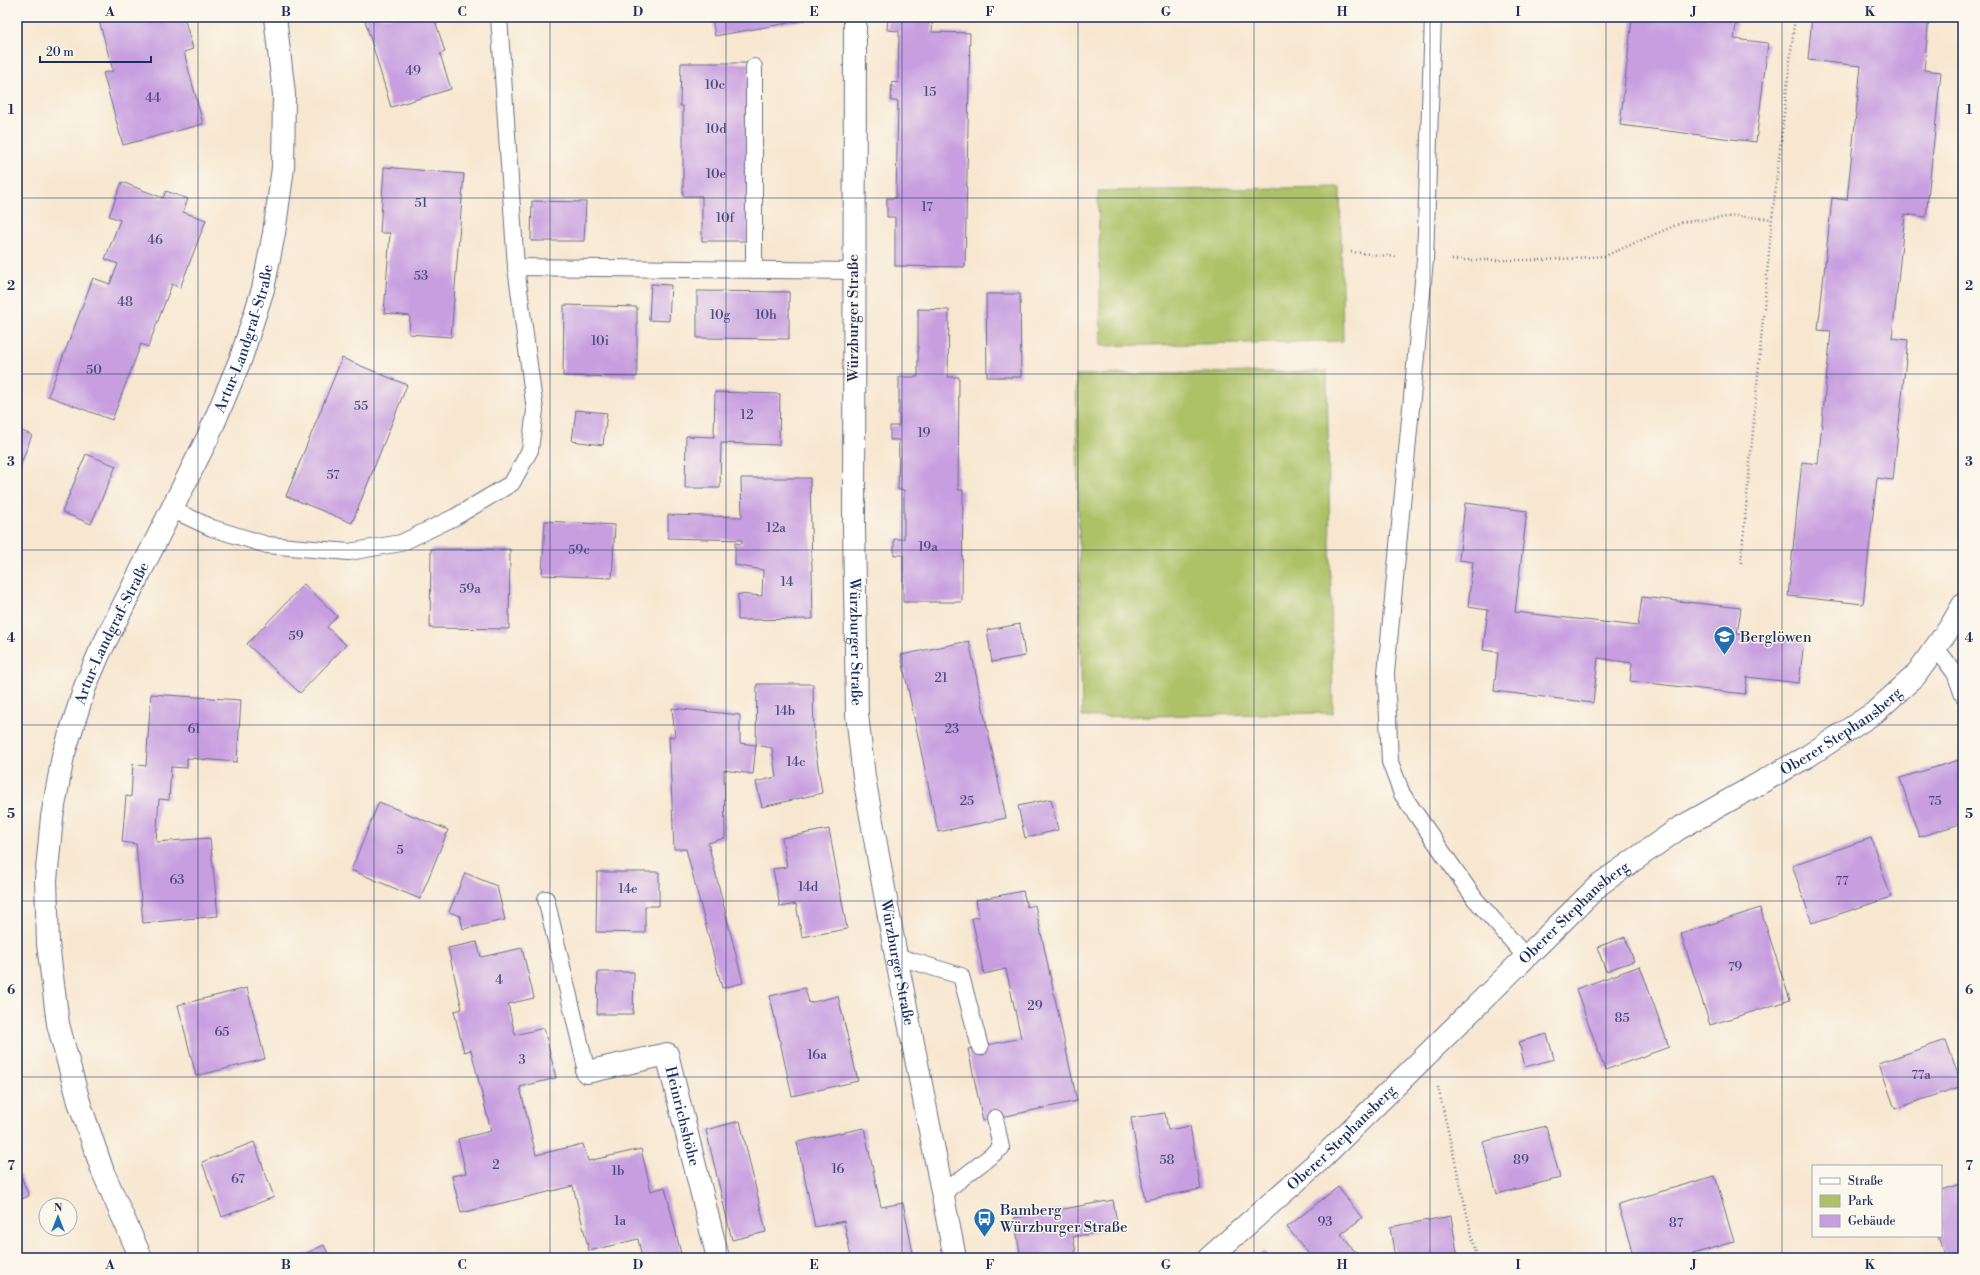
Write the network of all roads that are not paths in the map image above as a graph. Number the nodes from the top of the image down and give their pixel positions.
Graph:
1 (275, 17) edge
2 (498, 17) edge
3 (855, 17) edge
4 (1433, 17) edge
5 (754, 67) dead end
6 (516, 267) junction
7 (754, 270) junction
8 (853, 271) junction
9 (171, 509) junction
10 (1963, 605) edge
11 (1936, 648) junction
12 (1963, 695) edge
13 (546, 899) dead end
14 (896, 956) junction
15 (1526, 957) junction
16 (980, 1047) dead end
17 (587, 1072) joint
18 (995, 1118) dead end
19 (943, 1193) junction
20 (141, 1258) edge
21 (718, 1258) edge
22 (955, 1258) edge
23 (1209, 1258) edge

1 - 9 street, Artur-Landgraf-Straße
2 - 6 lane
3 - 8 street, Würzburger Straße
4 - 15 lane
5 - 7 lane
6 - 7 lane
6 - 9 lane
7 - 8 lane
8 - 14 street, Würzburger Straße
9 - 20 street, Artur-Landgraf-Straße
10 - 11 street, Oberer Stephansberg
11 - 12 lane
11 - 15 street, Oberer Stephansberg
13 - 17 lane
14 - 16 lane
14 - 19 street, Würzburger Straße
15 - 23 street, Oberer Stephansberg
17 - 21 street, Heinrichshöhe
18 - 19 lane
19 - 22 street, Würzburger Straße

